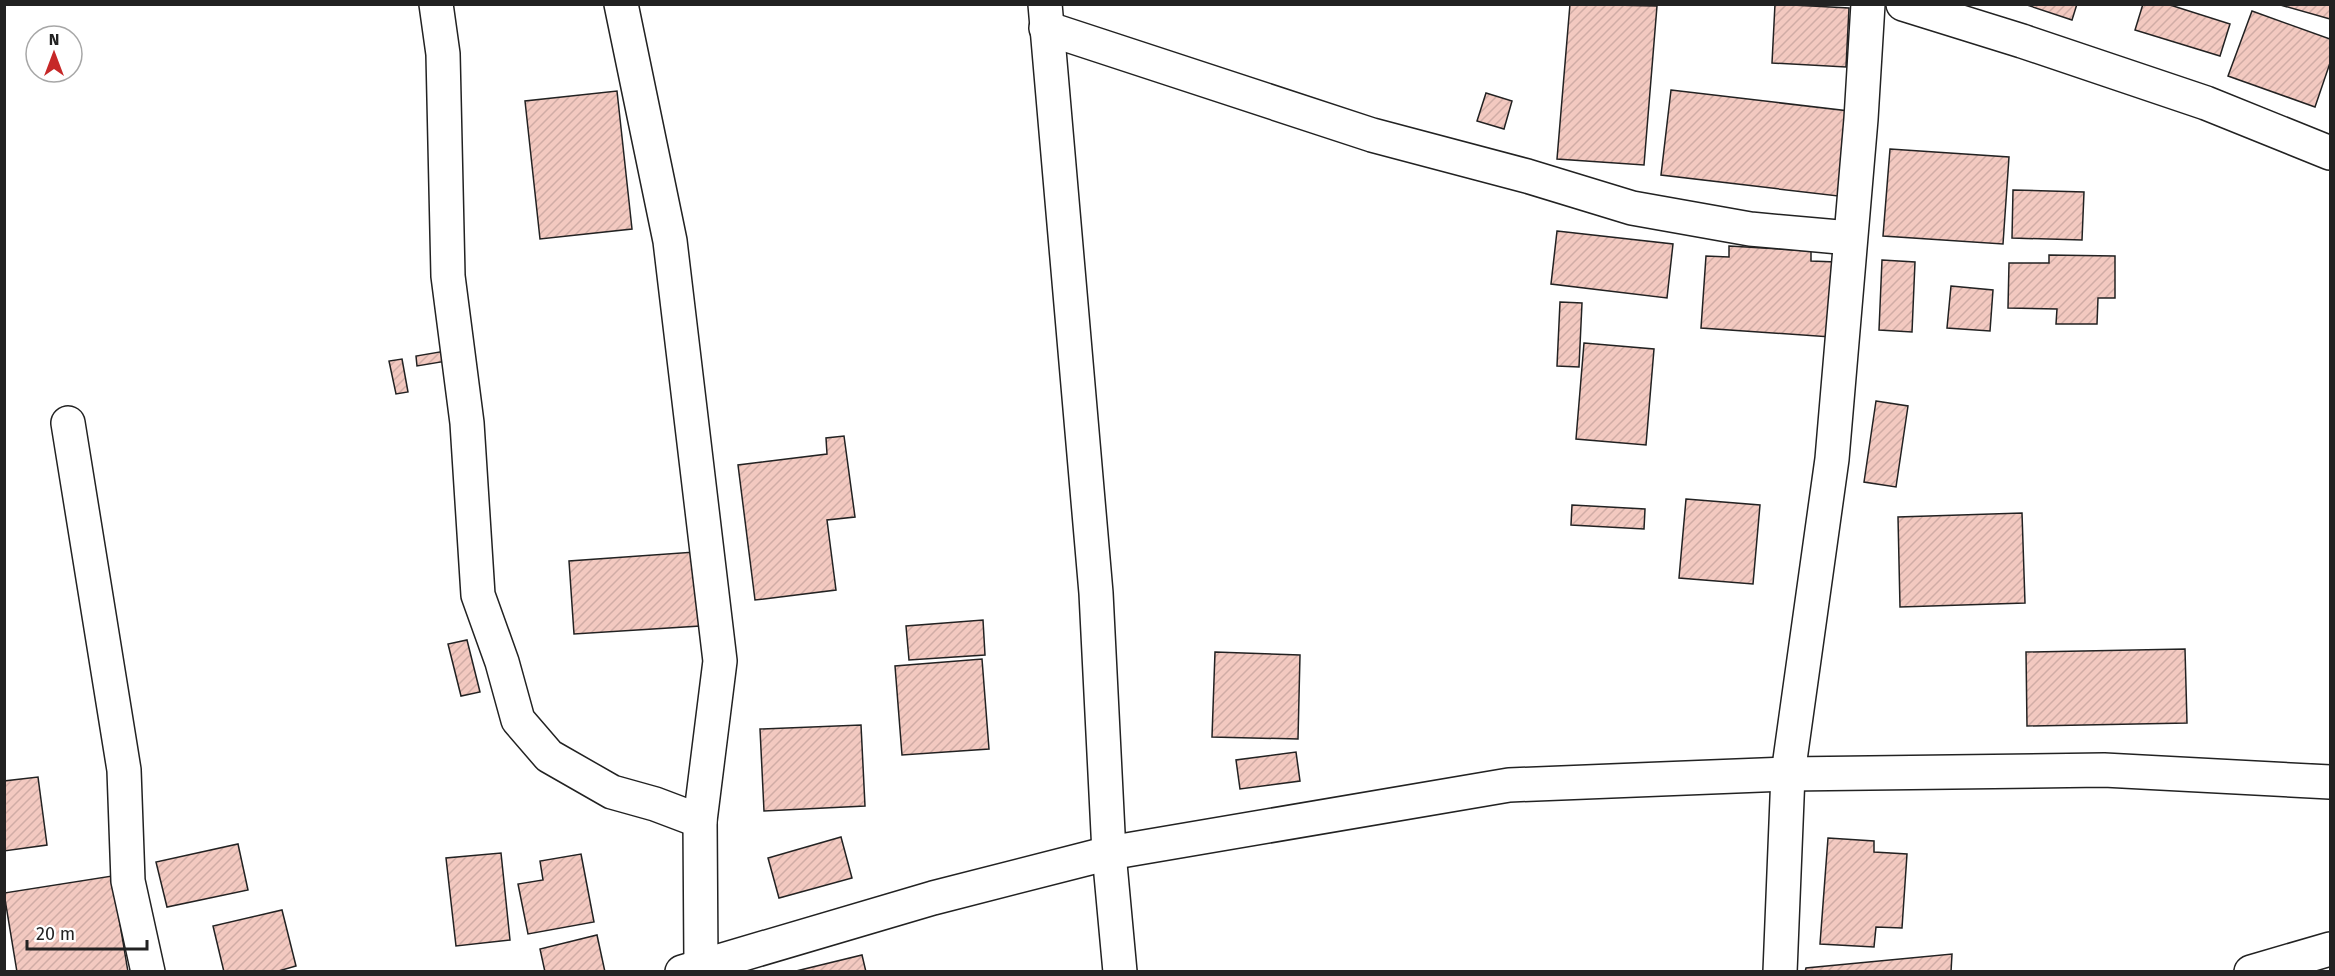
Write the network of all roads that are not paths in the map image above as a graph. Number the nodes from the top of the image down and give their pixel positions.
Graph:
1 (436, 4) edge
2 (621, 4) edge
3 (1868, 4) edge
4 (1904, 4) edge
5 (1046, 16) edge
6 (2331, 153) edge
7 (1850, 238) junction
8 (68, 423) dead end
9 (1788, 774) junction
10 (2331, 783) edge
11 (700, 821) junction
12 (1108, 854) junction
13 (2331, 949) edge
14 (692, 968) edge
15 (148, 972) edge
16 (1120, 972) edge
17 (1780, 972) edge
18 (2251, 972) edge

1 - 11 street
2 - 11 street
3 - 7 street
4 - 6 street
5 - 7 street
5 - 12 street
7 - 9 street
8 - 15 street
9 - 10 street
9 - 12 street
9 - 17 street
11 - 14 street
12 - 14 street
12 - 16 street
13 - 18 street

